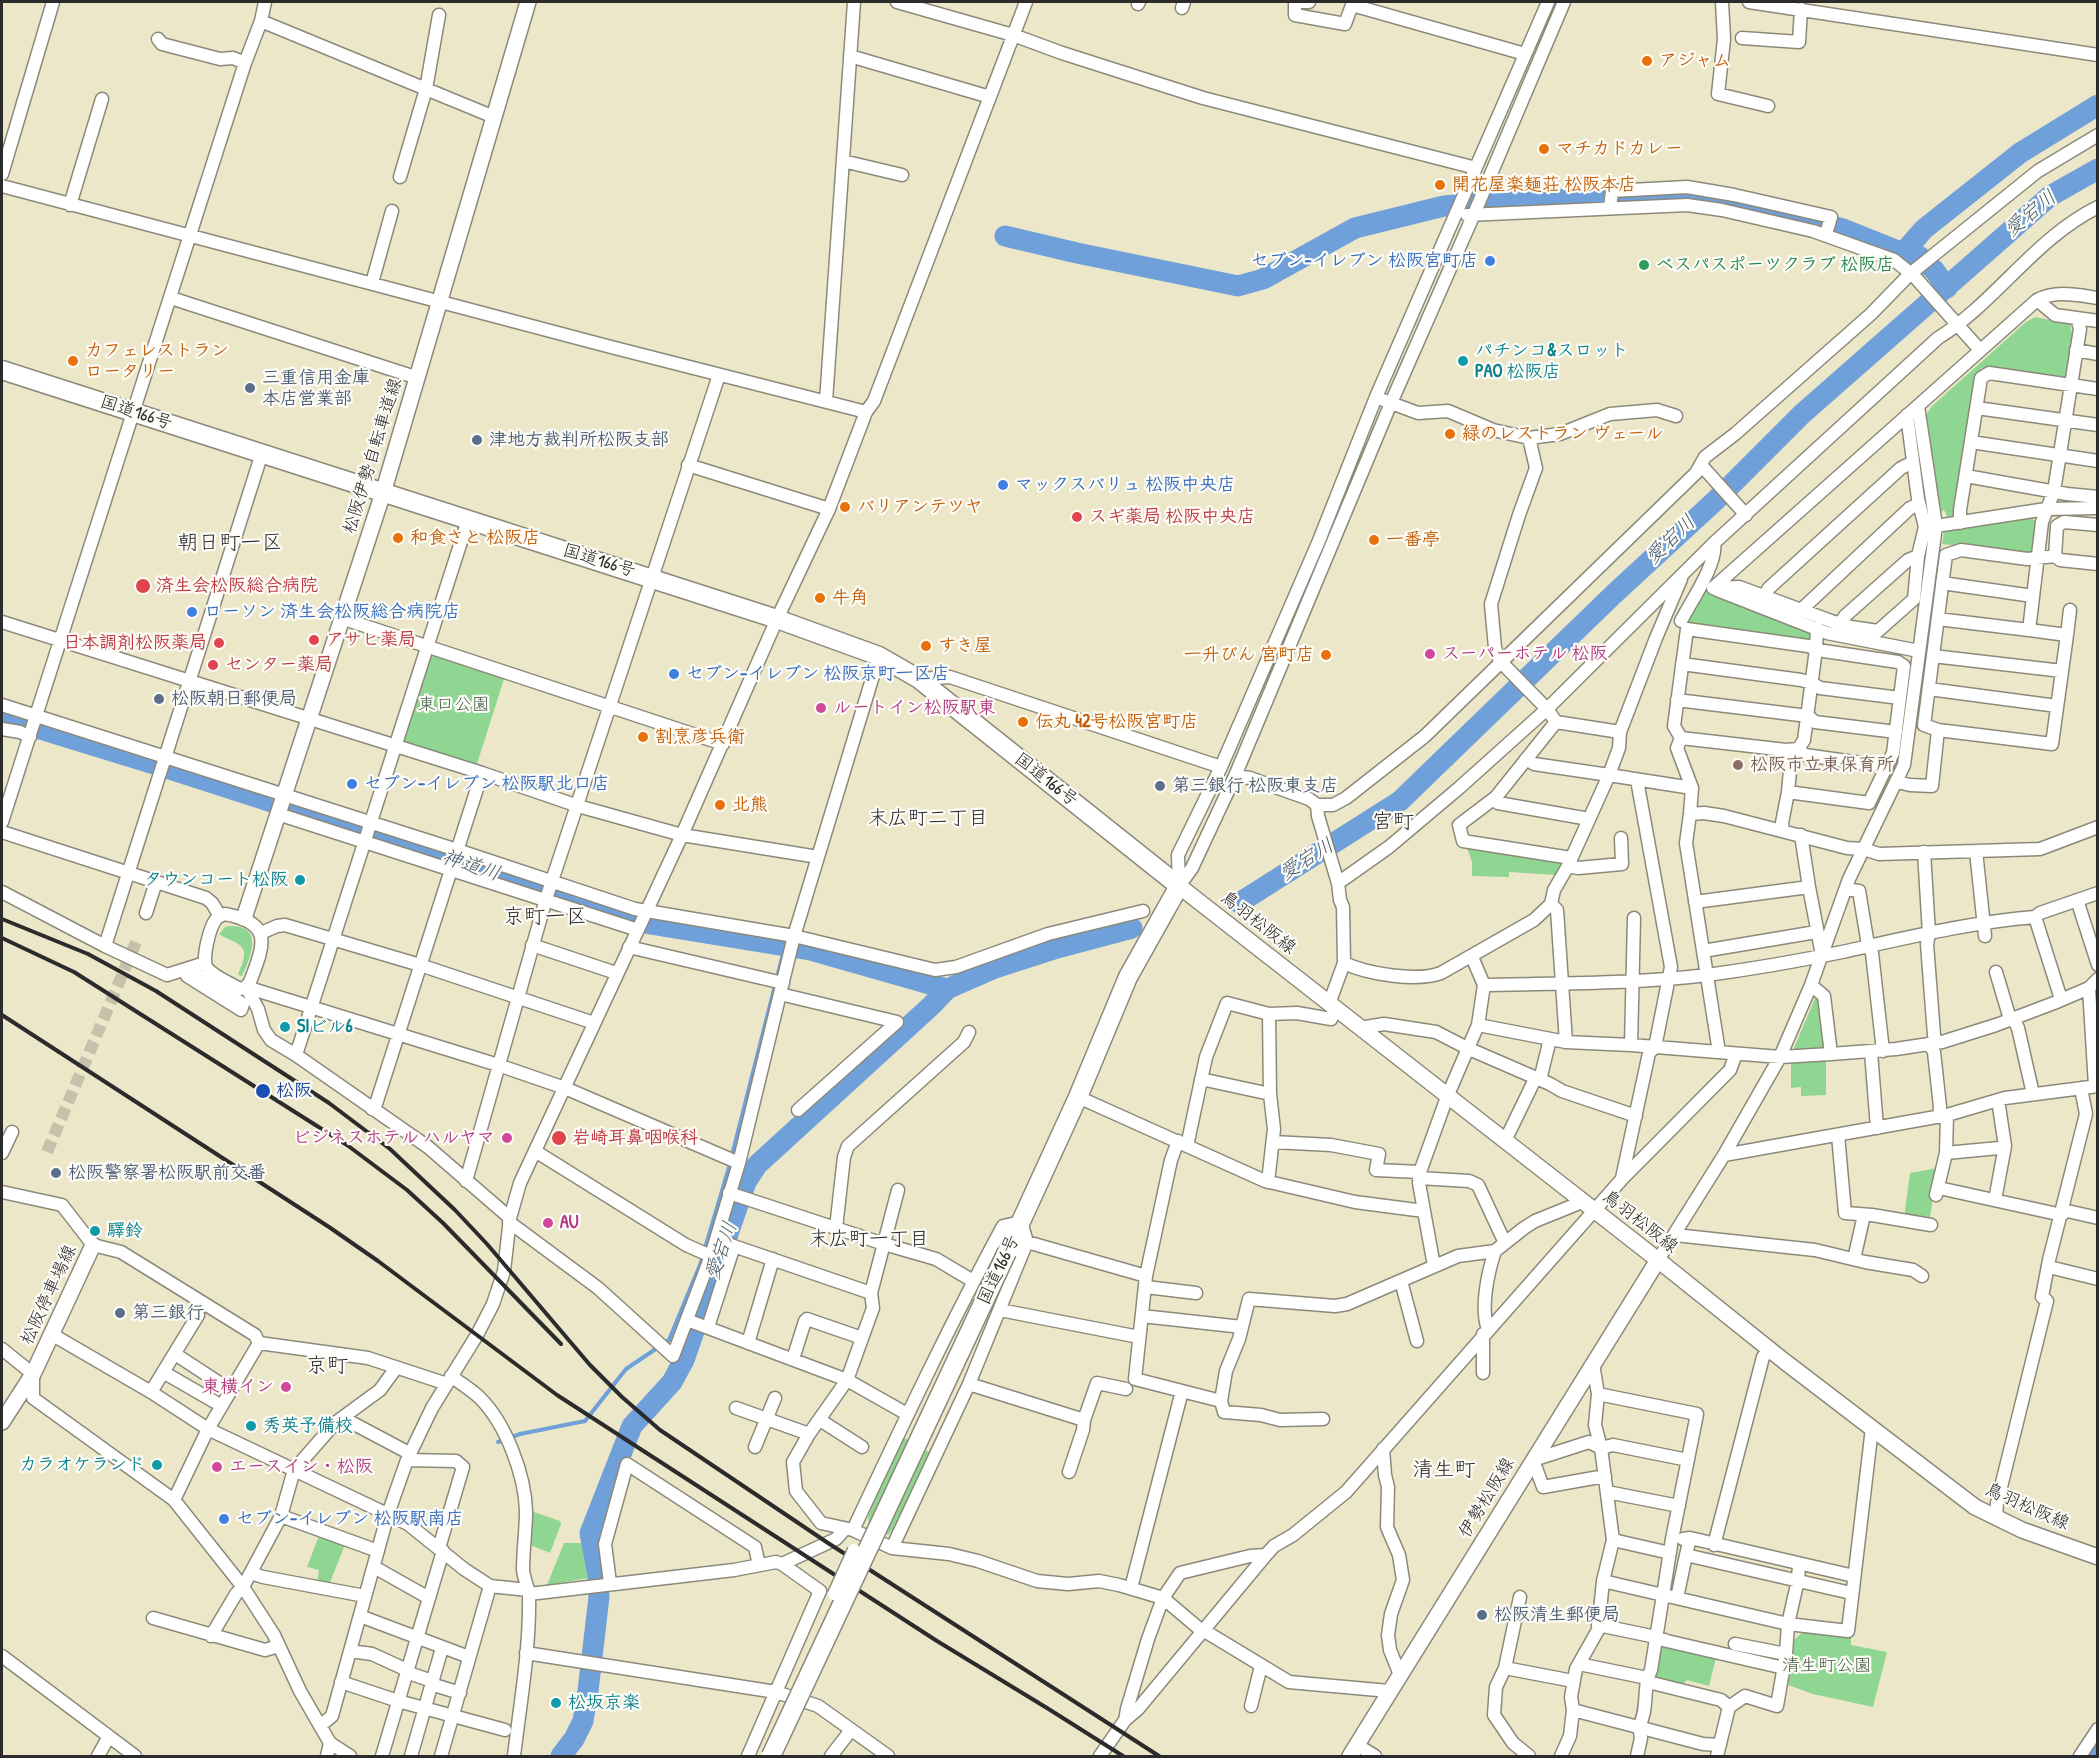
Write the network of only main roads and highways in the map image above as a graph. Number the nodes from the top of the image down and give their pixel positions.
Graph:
1 (528, 2) edge
2 (2, 370) edge
3 (383, 493) junction
4 (1179, 886) junction
5 (244, 918) road end
6 (93, 1245) road end
7 (1658, 1260) junction
8 (2, 1422) edge
9 (2097, 1557) edge
10 (1353, 1751) edge
11 (771, 1756) edge

1 - 3 main road, 松阪伊勢自転車道線
2 - 3 highway, 国道166号
3 - 4 highway, 国道166号
3 - 5 main road, 松阪伊勢自転車道線
4 - 7 main road, 鳥羽松阪線
4 - 11 highway, 国道166号, bridge
6 - 8 main road, 松阪停車場線
7 - 9 main road, 鳥羽松阪線
7 - 10 main road, 伊勢松阪線

